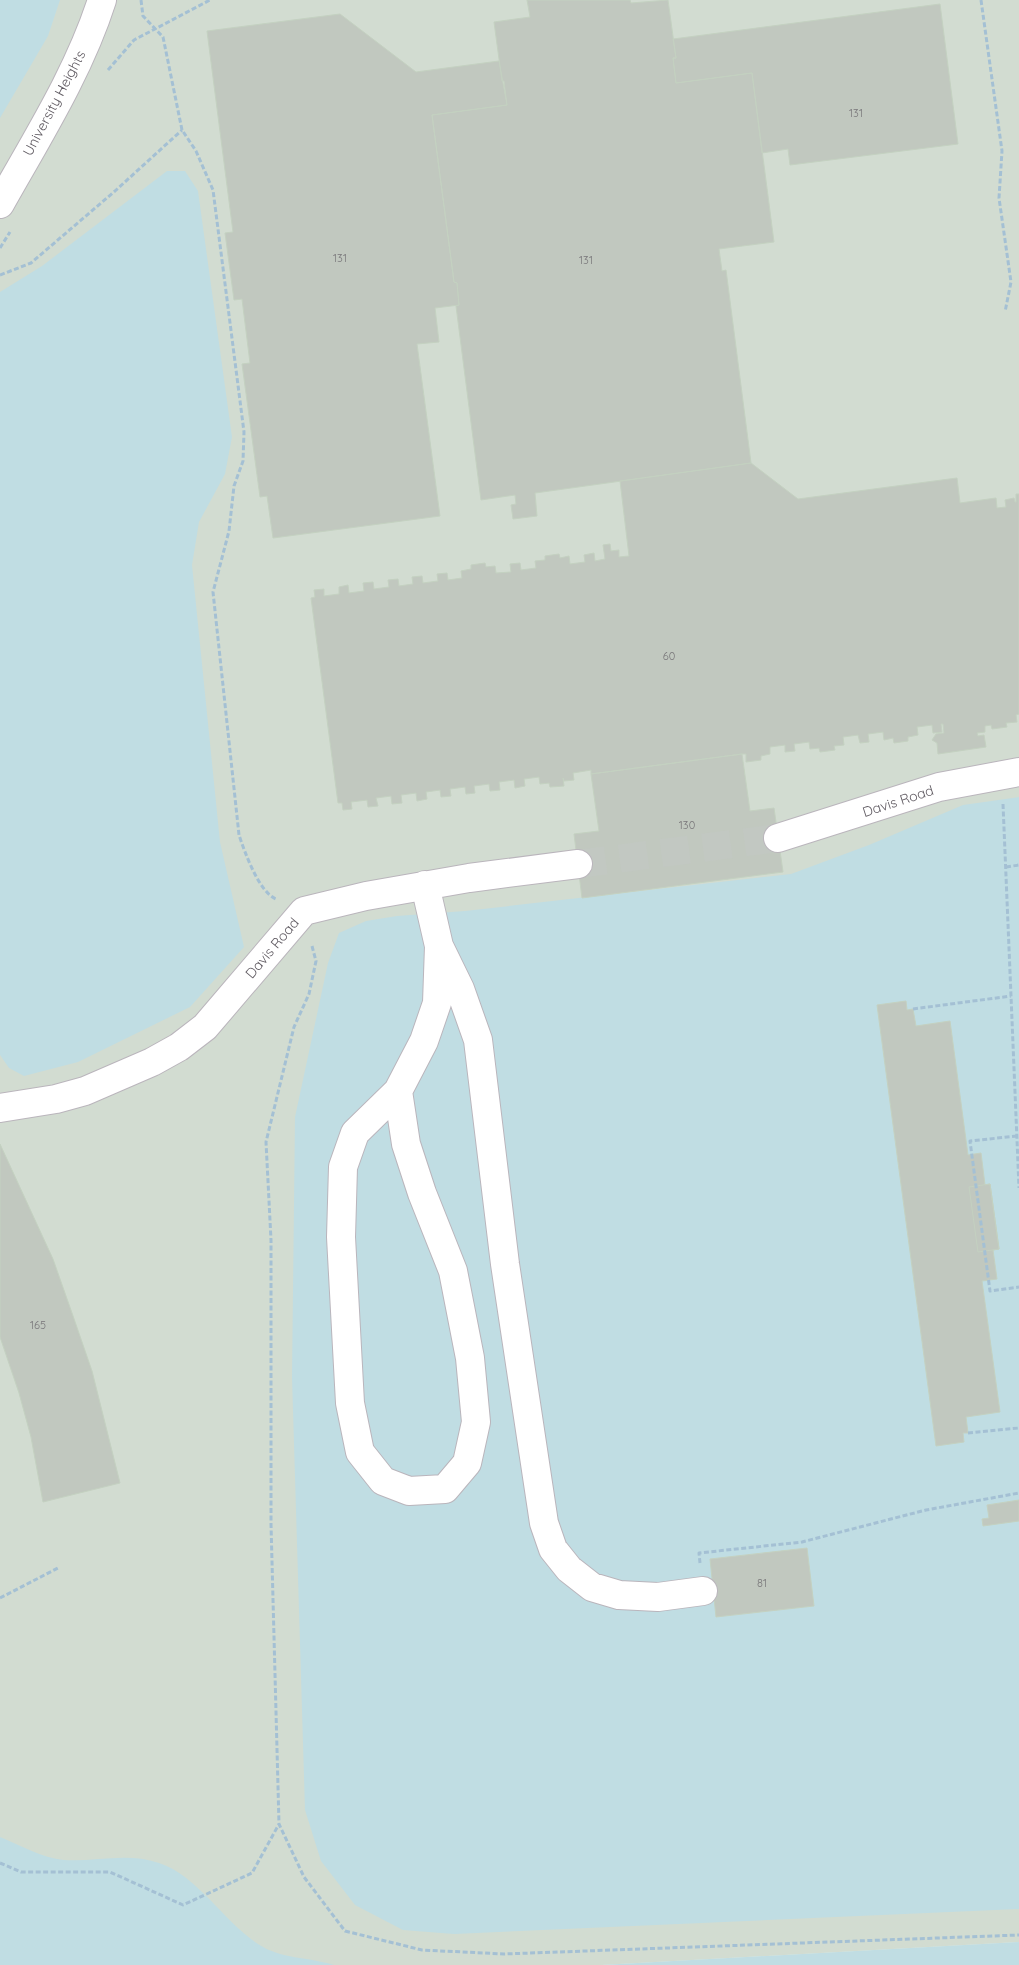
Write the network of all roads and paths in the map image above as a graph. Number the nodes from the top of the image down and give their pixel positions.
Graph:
1 (102, 0) edge
2 (141, 0) edge
3 (210, 0) edge
4 (982, 0) edge
5 (155, 28) junction
6 (107, 71) dead end
7 (182, 130) junction
8 (0, 204) edge
9 (10, 231) dead end
10 (0, 248) edge
11 (0, 275) edge
12 (1005, 312) dead end
13 (1010, 773) edge
14 (778, 838) tunnel mouth
15 (578, 864) tunnel mouth
16 (1019, 865) edge
17 (1006, 866) junction
18 (425, 885) junction
19 (304, 911) junction
20 (439, 946) junction
21 (1011, 996) junction
22 (914, 1009) dead end
23 (398, 1091) junction
24 (4, 1102) edge
25 (1018, 1121) edge
26 (1017, 1136) junction
27 (1019, 1188) edge
28 (1019, 1287) edge
29 (1019, 1428) edge
30 (968, 1433) dead end
31 (1019, 1493) edge
32 (58, 1568) dead end
33 (703, 1591) joint
34 (0, 1598) edge
35 (279, 1824) junction
36 (0, 1864) edge
37 (1019, 1935) edge

1 - 8 street, University Heights
2 - 5 path
3 - 5 path
4 - 12 path
5 - 6 path
5 - 7 path
7 - 11 path
7 - 19 path
9 - 10 path
13 - 14 street, Davis Road
13 - 17 path
15 - 18 street, Davis Road
16 - 17 path
17 - 21 path
18 - 19 street, Davis Road
18 - 20 street
19 - 24 street, Davis Road
19 - 35 path
20 - 23 street
20 - 33 street
21 - 22 path
21 - 25 path
23 - 23 street
25 - 26 path
26 - 27 path
26 - 28 path
29 - 30 path
31 - 33 path
32 - 34 path
35 - 36 path
35 - 37 path

